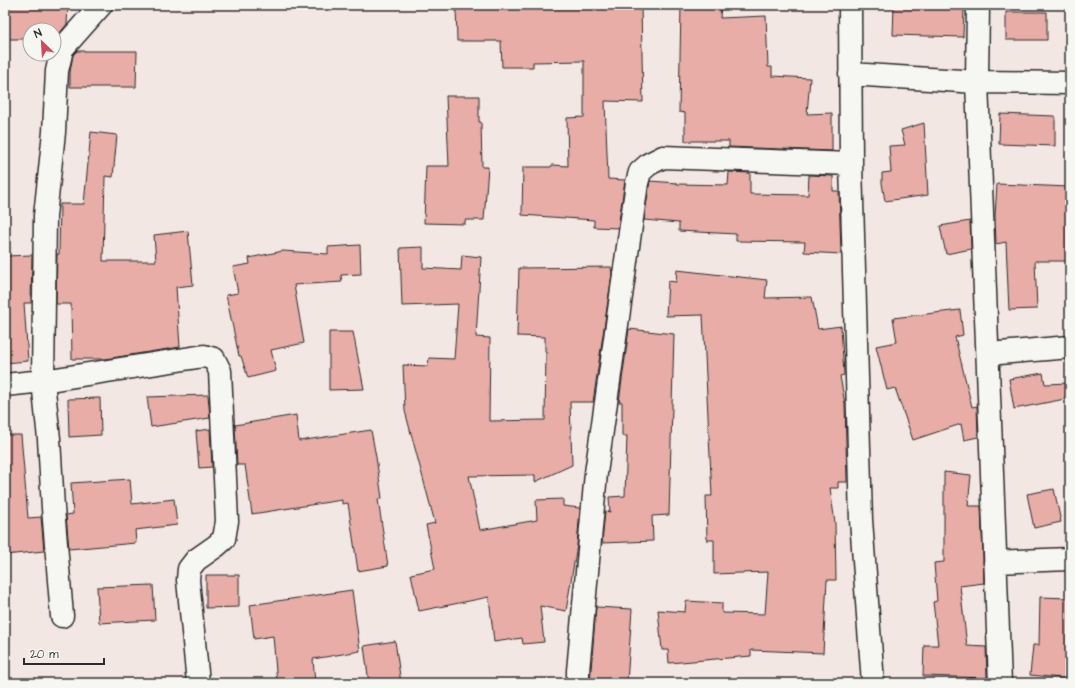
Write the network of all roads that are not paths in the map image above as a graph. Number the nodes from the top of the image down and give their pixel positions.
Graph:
1 (101, 5) edge
2 (850, 5) edge
3 (978, 5) edge
4 (850, 74) junction
5 (977, 82) junction
6 (1070, 83) edge
7 (851, 164) junction
8 (1070, 347) edge
9 (988, 354) junction
10 (43, 381) junction
11 (5, 385) edge
12 (1070, 559) edge
13 (995, 562) junction
14 (62, 616) dead end
15 (198, 683) edge
16 (578, 683) edge
17 (873, 683) edge
18 (1000, 683) edge

1 - 10 street
2 - 4 street
3 - 5 street
4 - 5 street
4 - 7 street
5 - 6 street
5 - 9 street
7 - 16 street
7 - 17 street
8 - 9 street
9 - 13 street
10 - 11 street
10 - 14 street
10 - 15 street
12 - 13 street
13 - 18 street

